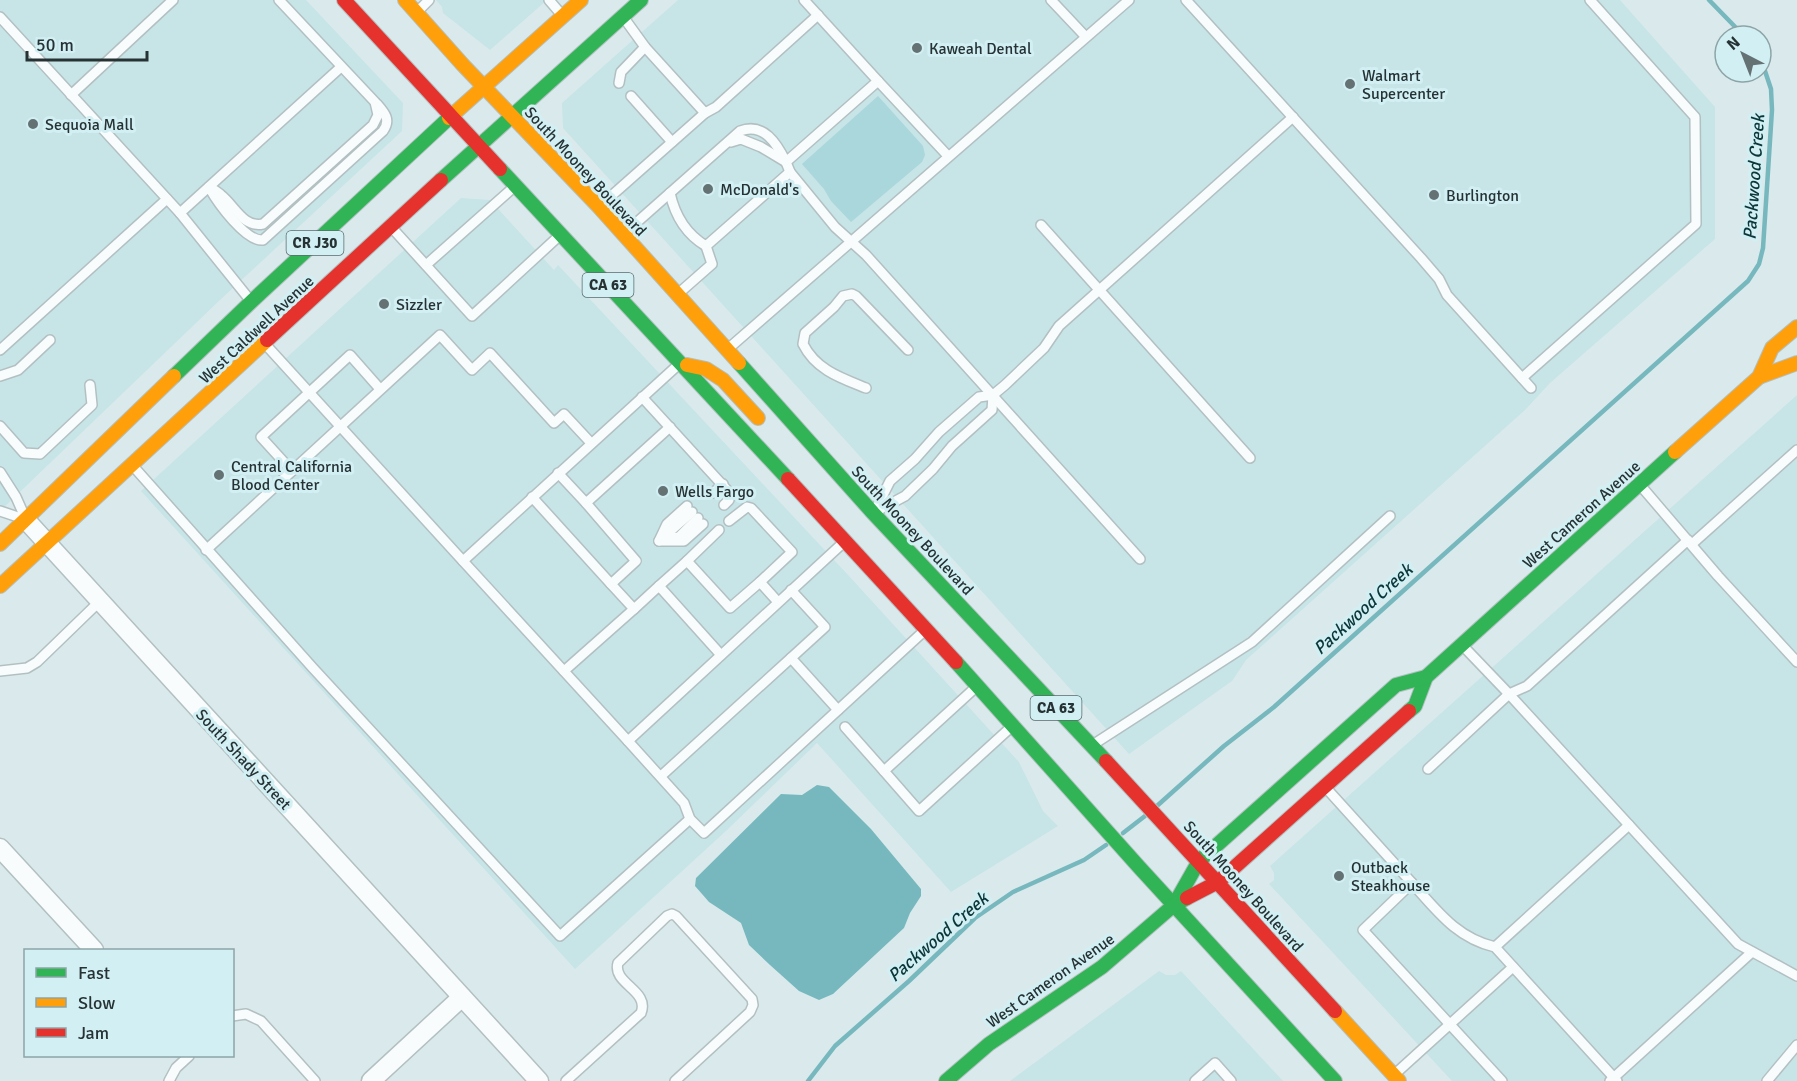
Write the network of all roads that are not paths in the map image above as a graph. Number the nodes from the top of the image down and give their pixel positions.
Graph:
1 (174, 0) edge
2 (279, 0) edge
3 (344, 0) edge
4 (405, 0) edge
5 (429, 0) edge
6 (549, 0) edge
7 (581, 0) edge
8 (641, 0) edge
9 (1051, 0) edge
10 (1129, 0) edge
11 (1186, 0) edge
12 (1590, 0) edge
13 (810, 2) edge
14 (416, 12) junction
15 (563, 15) junction
16 (818, 15) junction
17 (623, 16) junction
18 (0, 17) edge
19 (1085, 36) junction
20 (645, 47) junction
21 (341, 67) junction
22 (878, 81) junction
23 (619, 82) dead end
24 (484, 86) junction
25 (71, 95) junction
26 (631, 96) dead end
27 (375, 102) junction
28 (705, 113) junction
29 (511, 115) junction
30 (452, 117) junction
31 (1293, 117) junction
32 (672, 142) junction
33 (727, 143) junction
34 (479, 146) junction
35 (948, 156) junction
36 (786, 162) junction
37 (790, 172) junction
38 (516, 186) junction
39 (209, 187) junction
40 (670, 193) junction
41 (167, 199) junction
42 (598, 207) junction
43 (180, 213) junction
44 (1041, 225) dead end
45 (391, 227) junction
46 (561, 234) junction
47 (623, 234) junction
48 (853, 241) junction
49 (706, 246) junction
50 (426, 265) junction
51 (1100, 290) junction
52 (677, 294) junction
53 (252, 302) junction
54 (1797, 327) edge
55 (50, 340) dead end
56 (264, 343) junction
57 (1, 346) edge
58 (727, 350) junction
59 (908, 350) dead end
60 (679, 363) junction
61 (1797, 363) edge
62 (0, 376) edge
63 (1759, 377) junction
64 (1522, 378) junction
65 (90, 385) dead end
66 (866, 388) dead end
67 (1531, 388) dead end
68 (380, 389) junction
69 (309, 393) junction
70 (993, 395) junction
71 (642, 397) junction
72 (0, 426) edge
73 (339, 427) junction
74 (670, 427) junction
75 (771, 432) dead end
76 (591, 443) junction
77 (1797, 450) edge
78 (1250, 458) dead end
79 (132, 465) junction
80 (292, 471) junction
81 (0, 472) edge
82 (558, 473) junction
83 (723, 484) junction
84 (1639, 484) junction
85 (532, 497) junction
86 (586, 503) junction
87 (0, 511) edge
88 (695, 515) joint
89 (867, 515) junction
90 (1390, 516) dead end
91 (26, 520) junction
92 (729, 521) dead end
93 (719, 530) dead end
94 (861, 536) dead end
95 (846, 540) junction
96 (1690, 542) junction
97 (0, 544) edge
98 (46, 544) junction
99 (206, 550) junction
100 (1140, 559) dead end
101 (463, 561) junction
102 (687, 561) junction
103 (760, 582) junction
104 (611, 584) junction
105 (0, 586) edge
106 (659, 586) junction
107 (791, 590) junction
108 (100, 601) junction
109 (778, 602) junction
110 (634, 609) junction
111 (927, 629) junction
112 (1461, 644) junction
113 (721, 655) junction
114 (791, 658) junction
115 (1797, 662) edge
116 (0, 671) edge
117 (564, 672) junction
118 (1426, 677) junction
119 (1016, 684) dead end
120 (978, 686) junction
121 (1509, 694) junction
122 (1047, 699) junction
123 (838, 710) junction
124 (1013, 725) junction
125 (844, 727) dead end
126 (628, 741) junction
127 (1092, 745) junction
128 (1428, 769) dead end
129 (884, 771) junction
130 (661, 776) junction
131 (1325, 787) junction
132 (690, 819) junction
133 (1629, 825) junction
134 (0, 848) edge
135 (1199, 861) junction
136 (1218, 882) junction
137 (1412, 884) junction
138 (1174, 905) junction
139 (1496, 947) junction
140 (92, 949) edge
141 (1752, 952) junction
142 (1513, 967) junction
143 (1797, 976) edge
144 (462, 997) junction
145 (234, 1016) edge
146 (1450, 1024) junction
147 (1797, 1045) edge
148 (188, 1057) edge
149 (1396, 1078) edge
150 (1614, 1080) edge
151 (169, 1081) edge
152 (315, 1081) edge
153 (371, 1081) edge
154 (539, 1081) edge
155 (566, 1081) edge
156 (675, 1081) edge
157 (946, 1081) edge
158 (1195, 1081) edge
159 (1231, 1081) edge
160 (1335, 1081) edge
161 (1502, 1081) edge
162 (1767, 1081) edge

1 - 25 lane
2 - 21 lane
3 - 30 main road, CA 63
4 - 14 main road, South Mooney Boulevard / CA 63
5 - 14 lane
6 - 15 lane
7 - 15 main road, West Caldwell Avenue / CR J30
8 - 17 main road, West Caldwell Avenue / CR J30
9 - 19 lane
10 - 19 lane
11 - 31 lane
12 - 64 lane
13 - 16 lane
14 - 24 main road, South Mooney Boulevard / CA 63
15 - 24 main road, West Caldwell Avenue / CR J30
16 - 22 lane
16 - 28 lane
17 - 20 lane
17 - 29 main road, West Caldwell Avenue / CR J30
18 - 25 lane
19 - 35 lane
20 - 23 lane
20 - 28 lane
21 - 27 lane
21 - 39 lane
22 - 35 lane
22 - 36 lane
24 - 29 main road, South Mooney Boulevard / CA 63
24 - 30 main road, West Caldwell Avenue / CR J30
25 - 41 lane
26 - 32 lane
27 - 39 lane
27 - 39 lane
28 - 32 lane
29 - 34 main road, West Caldwell Avenue / CR J30
29 - 42 main road, South Mooney Boulevard / CA 63
30 - 34 main road, CA 63
30 - 53 main road, West Caldwell Avenue / CR J30
31 - 51 lane
31 - 64 lane
32 - 42 lane
33 - 36 lane
33 - 36 lane
33 - 40 lane
34 - 38 main road, CA 63
34 - 45 main road, West Caldwell Avenue / CR J30
35 - 48 lane
36 - 37 lane
37 - 48 lane
37 - 49 lane
38 - 46 main road, CA 63
38 - 50 lane
39 - 43 lane
40 - 47 lane
40 - 49 lane
41 - 43 lane
41 - 57 lane
42 - 47 main road, South Mooney Boulevard / CA 63
43 - 53 lane
44 - 51 lane
45 - 50 lane
45 - 56 main road, West Caldwell Avenue / CR J30
46 - 50 lane
46 - 60 main road, CA 63
47 - 52 main road, South Mooney Boulevard / CA 63
48 - 58 lane
48 - 70 lane
49 - 52 lane
51 - 70 lane
51 - 78 lane
52 - 58 main road, South Mooney Boulevard / CA 63
53 - 91 main road, West Caldwell Avenue / CR J30
54 - 63 main road, West Cameron Avenue
55 - 62 lane
56 - 69 lane
56 - 79 main road, West Caldwell Avenue / CR J30
58 - 89 main road, South Mooney Boulevard / CA 63
59 - 66 lane
60 - 71 lane
60 - 75 main road
60 - 95 main road, CA 63
61 - 63 main road, West Cameron Avenue
63 - 84 main road, West Cameron Avenue
64 - 67 lane
65 - 72 lane
68 - 69 lane
68 - 73 lane
68 - 76 lane
69 - 73 lane
69 - 80 lane
70 - 89 lane
70 - 89 lane
70 - 100 lane
71 - 74 lane
71 - 76 lane
73 - 80 lane
73 - 101 lane
74 - 83 lane
74 - 86 lane
76 - 82 lane
77 - 96 lane
79 - 98 main road, West Caldwell Avenue / CR J30
79 - 99 lane
80 - 99 lane
81 - 91 lane
82 - 85 lane
82 - 86 lane
83 - 83 lane
84 - 96 lane
84 - 112 main road, West Cameron Avenue
85 - 101 lane
85 - 104 lane
86 - 104 lane
87 - 91 lane
88 - 88 lane
89 - 122 main road, South Mooney Boulevard / CA 63
90 - 127 lane
91 - 97 main road, West Caldwell Avenue / CR J30
91 - 98 street, South Shady Street
92 - 103 lane
93 - 102 lane
94 - 95 main road
95 - 107 lane
95 - 111 main road, CA 63
96 - 115 lane
96 - 121 lane
98 - 105 main road, West Caldwell Avenue / CR J30
98 - 108 street, South Shady Street
99 - 132 lane
101 - 117 lane
102 - 103 lane
102 - 106 lane
103 - 109 lane
104 - 110 lane
106 - 110 lane
106 - 113 lane
107 - 109 lane
107 - 114 lane
108 - 116 lane
108 - 144 street, South Shady Street
109 - 113 lane
110 - 117 lane
111 - 120 main road, CA 63
111 - 123 lane
112 - 118 main road, West Cameron Avenue
112 - 121 lane
113 - 126 lane
114 - 123 lane
114 - 130 lane
117 - 126 lane
118 - 131 main road, West Cameron Avenue
118 - 135 main road, West Cameron Avenue
119 - 122 main road
120 - 124 main road, CA 63
120 - 129 lane
121 - 128 lane
121 - 133 lane
122 - 127 main road, South Mooney Boulevard / CA 63
123 - 132 lane
124 - 129 lane
124 - 138 main road, CA 63
125 - 129 lane
126 - 130 lane
127 - 135 main road, South Mooney Boulevard / CA 63
130 - 132 lane
131 - 136 main road, West Cameron Avenue
131 - 137 lane
133 - 139 lane
133 - 141 lane
134 - 140 street
135 - 136 main road, South Mooney Boulevard / CA 63
135 - 138 main road, West Cameron Avenue
136 - 138 main road, West Cameron Avenue
136 - 149 main road, South Mooney Boulevard / CA 63
137 - 139 lane
137 - 146 lane
138 - 157 main road, West Cameron Avenue
138 - 160 main road, CA 63
139 - 142 lane
141 - 143 lane
141 - 150 lane
142 - 146 lane
142 - 150 lane
144 - 153 street
144 - 154 street, South Shady Street
145 - 152 lane
146 - 149 lane
146 - 161 lane
147 - 162 lane
148 - 151 lane
155 - 156 lane
158 - 159 lane

